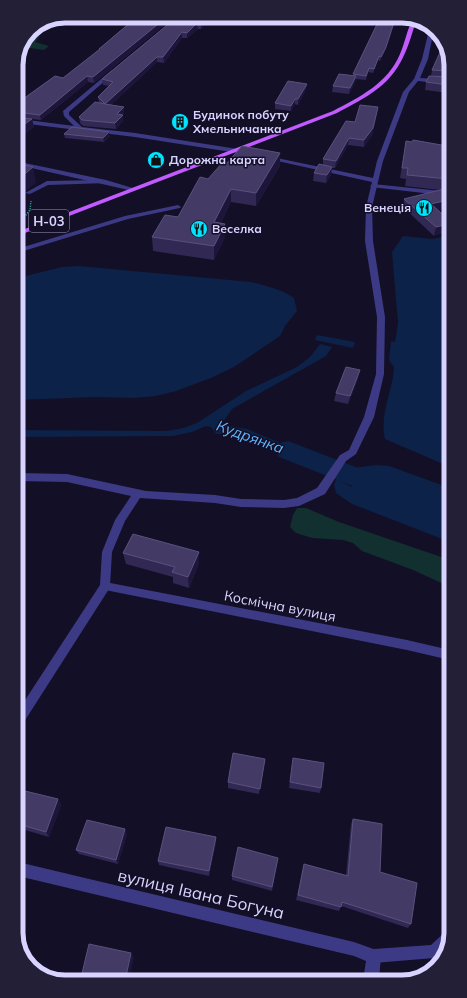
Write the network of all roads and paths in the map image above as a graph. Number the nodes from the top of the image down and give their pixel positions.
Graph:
1 (413, 25) edge
2 (430, 34) edge
3 (117, 68) edge
4 (417, 79) junction
5 (444, 82) edge
6 (23, 122) edge
7 (80, 128) junction
8 (237, 151) junction
9 (249, 154) edge
10 (259, 156) edge
11 (23, 165) edge
12 (106, 182) junction
13 (374, 183) junction
14 (133, 189) junction
15 (28, 193) joint
16 (444, 193) edge
17 (178, 207) dead end
18 (23, 219) edge
19 (23, 232) edge
20 (23, 249) edge
21 (23, 477) edge
22 (137, 494) junction
23 (105, 586) junction
24 (444, 654) edge
25 (23, 714) edge
26 (23, 870) edge
27 (443, 943) edge
28 (374, 956) junction
29 (372, 975) edge

1 - 8 main road, Н-03
2 - 4 street
3 - 7 street
4 - 5 street
4 - 13 street
6 - 7 street
7 - 8 street
8 - 9 street
8 - 14 main road, Н-03
10 - 13 street
11 - 12 street
12 - 14 street
12 - 15 lane
13 - 16 lane
13 - 22 street
14 - 19 main road, Н-03
15 - 18 path
17 - 20 lane
21 - 22 street
22 - 23 street
23 - 24 lane, Космічна вулиця
23 - 25 street
26 - 28 street, вулиця Івана Богуна
27 - 28 lane
28 - 29 street

